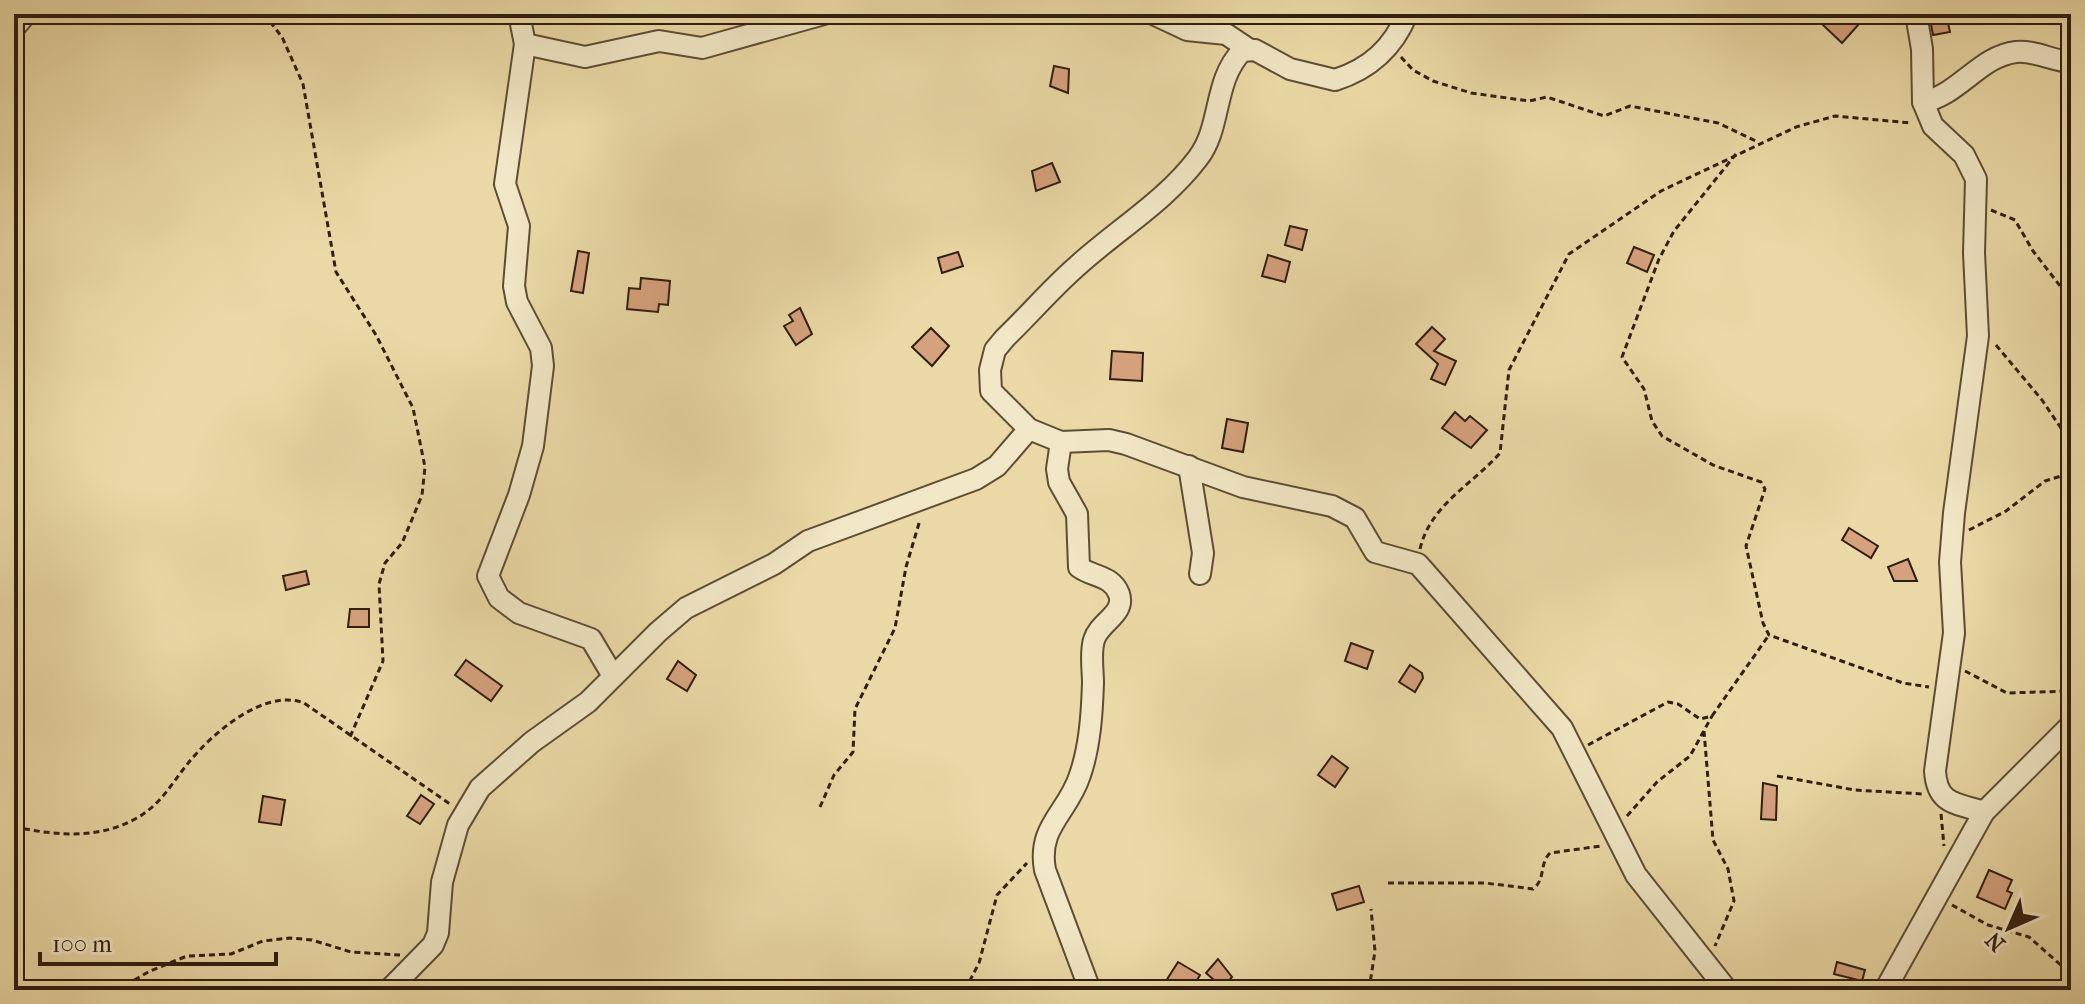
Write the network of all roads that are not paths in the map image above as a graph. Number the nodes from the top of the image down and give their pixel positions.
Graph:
1 (26, 14) edge
2 (519, 14) edge
3 (824, 14) edge
4 (1153, 14) edge
5 (1407, 14) edge
6 (1916, 14) edge
7 (14, 28) edge
8 (525, 44) junction
9 (1247, 48) junction
10 (2071, 62) edge
11 (1923, 102) junction
12 (1029, 429) junction
13 (1061, 442) junction
14 (1189, 466) junction
15 (1200, 574) dead end
16 (613, 676) junction
17 (2071, 725) edge
18 (1984, 812) junction
19 (389, 990) edge
20 (1090, 990) edge
21 (1727, 990) edge
22 (1885, 990) edge

1 - 7 street
2 - 8 street
3 - 8 street
4 - 9 street
5 - 9 street
6 - 11 street
8 - 16 street
9 - 12 street
10 - 11 street
11 - 18 street
12 - 13 street
12 - 16 street
13 - 14 street
13 - 20 street
14 - 15 street
14 - 21 street
16 - 19 street
17 - 18 street
18 - 22 street

